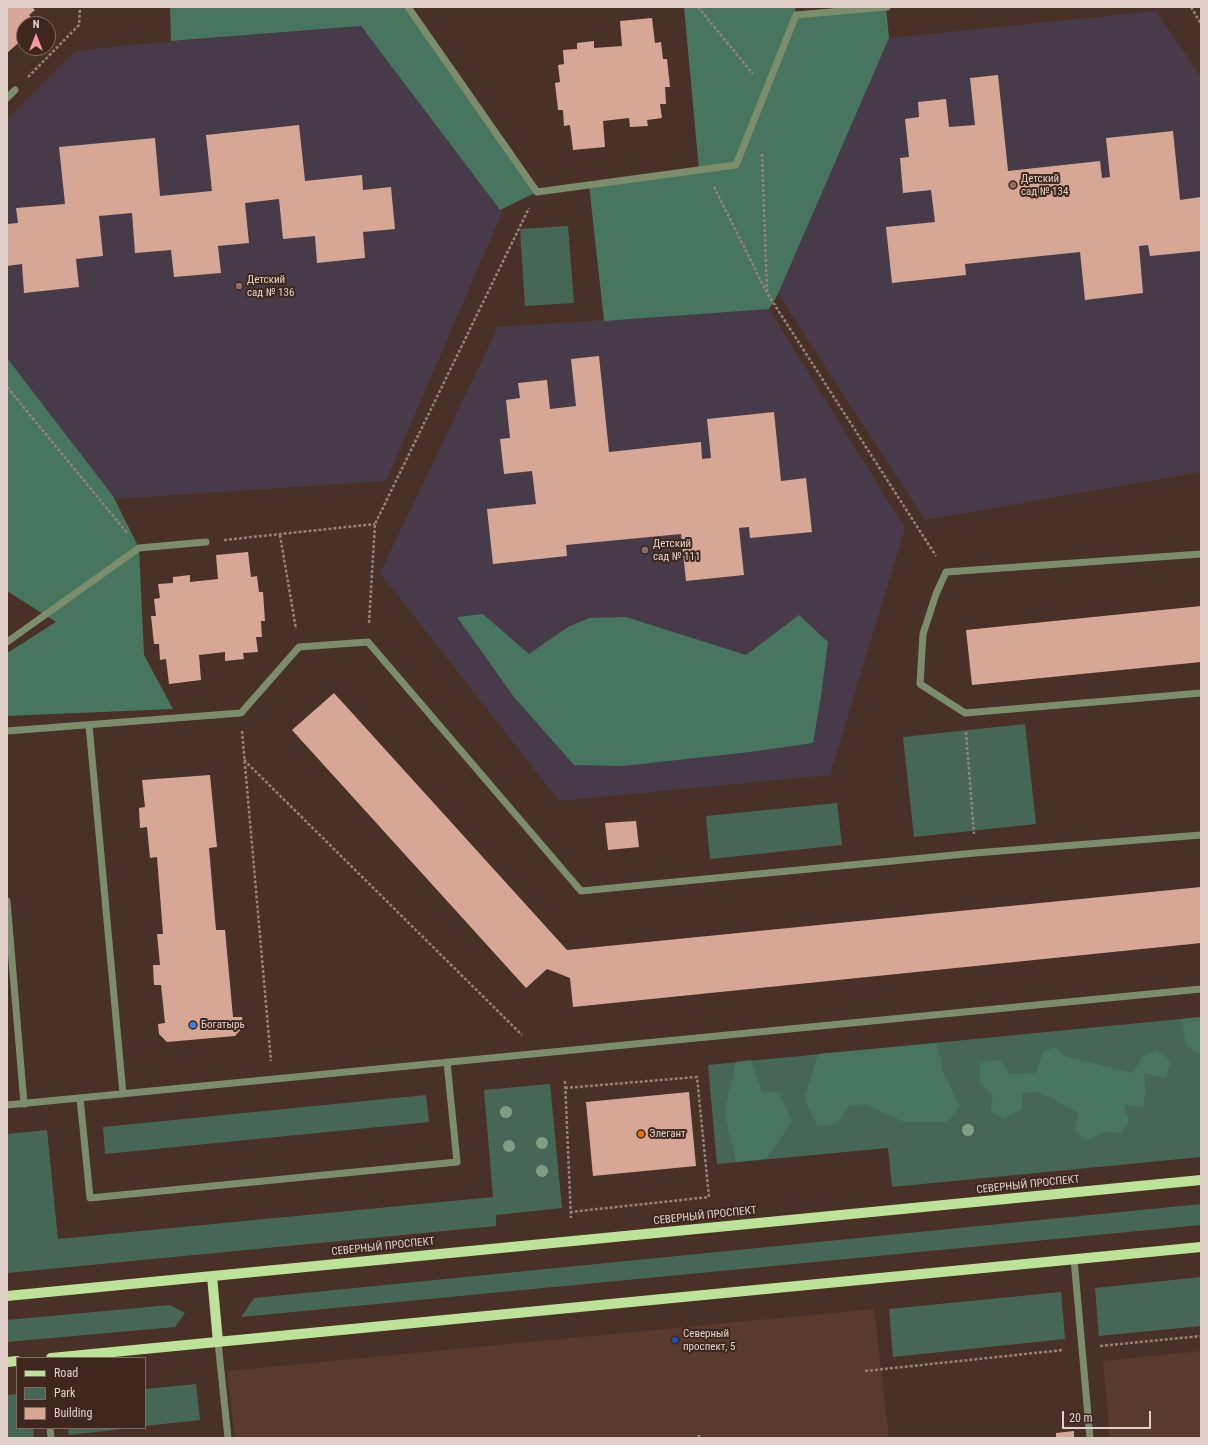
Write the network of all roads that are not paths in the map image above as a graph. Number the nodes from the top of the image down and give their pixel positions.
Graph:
1 (408, 7) edge
2 (887, 7) edge
3 (15, 90) road end
4 (7, 98) edge
5 (206, 542) road end
6 (1201, 554) edge
7 (7, 642) edge
8 (1201, 693) edge
9 (89, 725) junction
10 (7, 730) edge
11 (1201, 835) edge
12 (7, 901) edge
13 (1201, 989) edge
14 (447, 1062) junction
15 (123, 1094) junction
16 (80, 1098) junction
17 (24, 1104) junction
18 (7, 1105) edge
19 (1201, 1180) edge
20 (1201, 1247) edge
21 (1074, 1259) junction
22 (212, 1276) junction
23 (7, 1296) edge
24 (218, 1342) junction
25 (62, 1357) edge
26 (228, 1438) edge
27 (1090, 1438) edge

1 - 2 street
3 - 4 street
5 - 7 street
6 - 8 street
9 - 10 street
9 - 11 street
9 - 15 street
12 - 17 street
13 - 14 street
14 - 15 street
14 - 16 street
15 - 16 street
16 - 17 street
17 - 18 street
19 - 22 main road, СЕВЕРНЫЙ ПРОСПЕКТ
20 - 21 main road
21 - 24 main road
21 - 27 street
22 - 23 main road, СЕВЕРНЫЙ ПРОСПЕКТ
22 - 24 main road
24 - 25 main road
24 - 26 street

